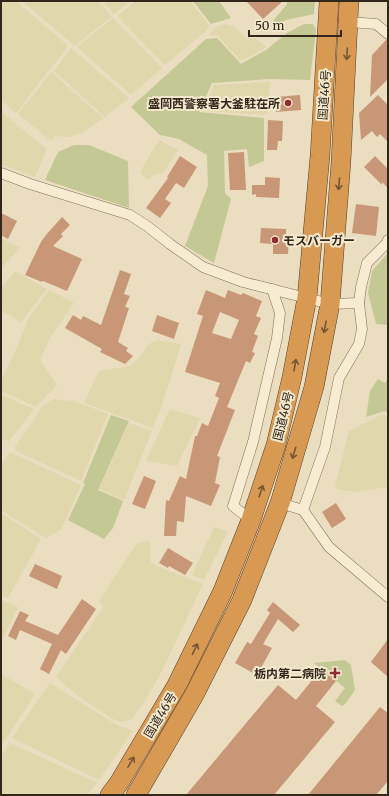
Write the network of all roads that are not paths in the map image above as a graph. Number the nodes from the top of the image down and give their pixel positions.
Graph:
1 (329, 1) edge
2 (349, 1) edge
3 (349, 22) junction
4 (388, 34) edge
5 (1, 173) edge
6 (388, 240) edge
7 (272, 289) junction
8 (307, 298) junction
9 (359, 303) junction
10 (330, 304) junction
11 (280, 503) junction
12 (303, 510) junction
13 (251, 520) junction
14 (388, 597) edge
15 (110, 795) edge
16 (136, 795) edge

1 - 8 highway, 国道46号
2 - 3 highway, 国道46号
3 - 4 street
3 -> 10 highway, 国道46号
5 - 7 street
6 - 9 street
7 - 8 street
7 - 13 street
8 - 10 street
13 -> 8 highway, 国道46号
9 - 10 street
9 - 12 street
10 -> 11 highway, 国道46号
11 - 12 street
11 - 16 highway, 国道46号
12 - 14 street
15 -> 13 highway, 国道46号

